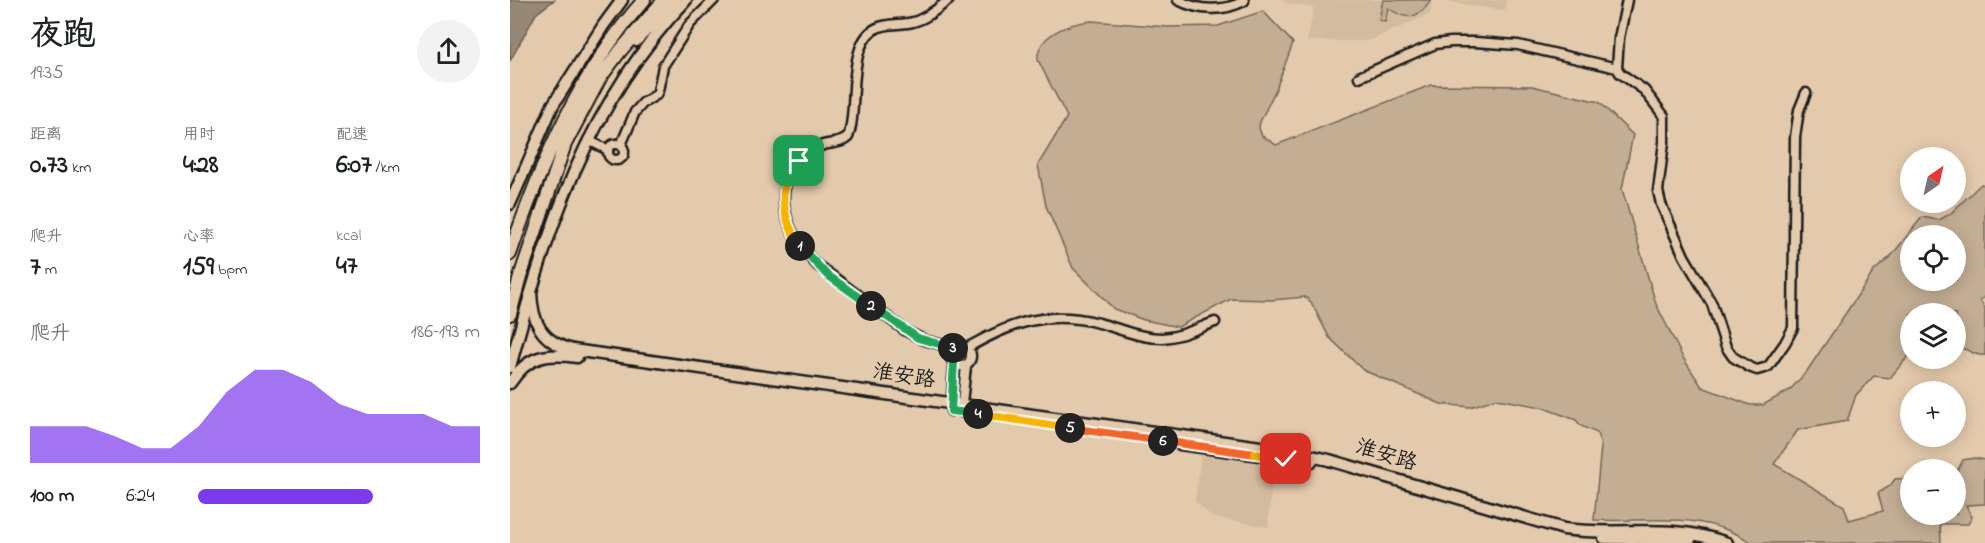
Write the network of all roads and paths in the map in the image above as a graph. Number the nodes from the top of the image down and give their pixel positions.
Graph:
1 (622, 0) edge
2 (638, 0) edge
3 (644, 0) edge
4 (664, 0) edge
5 (675, 0) edge
6 (686, 0) edge
7 (714, 0) edge
8 (949, 0) edge
9 (1178, 0) edge
10 (1627, 0) edge
11 (1244, 1) edge
12 (615, 35) junction
13 (1617, 68) junction
14 (1359, 77) dead end
15 (600, 78) junction
16 (1806, 93) dead end
17 (588, 140) junction
18 (621, 145) junction
19 (608, 150) junction
20 (510, 204) edge
21 (510, 254) edge
22 (531, 292) junction
23 (510, 314) edge
24 (1215, 322) dead end
25 (955, 348) junction
26 (967, 348) junction
27 (954, 363) junction
28 (966, 366) junction
29 (510, 367) edge
30 (510, 382) edge
31 (957, 408) junction
32 (1705, 543) edge
33 (1727, 543) edge

1 - 20 main road
2 - 12 highway
3 - 12 highway
4 - 15 highway
5 - 15 main road
6 - 17 main road
7 - 18 street
8 - 25 street
9 - 11 street
10 - 13 street
12 - 21 highway
13 - 14 street
13 - 16 street
15 - 23 highway
17 - 19 street
17 - 22 main road
18 - 19 street
18 - 19 street
22 - 29 main road
22 - 31 main road, 淮安路
24 - 26 street
25 - 26 street
25 - 27 street
26 - 28 street
27 - 28 street
27 - 31 street
28 - 31 street
30 - 31 main road, 淮安路
31 - 32 main road, 淮安路
31 - 33 main road, 淮安路

